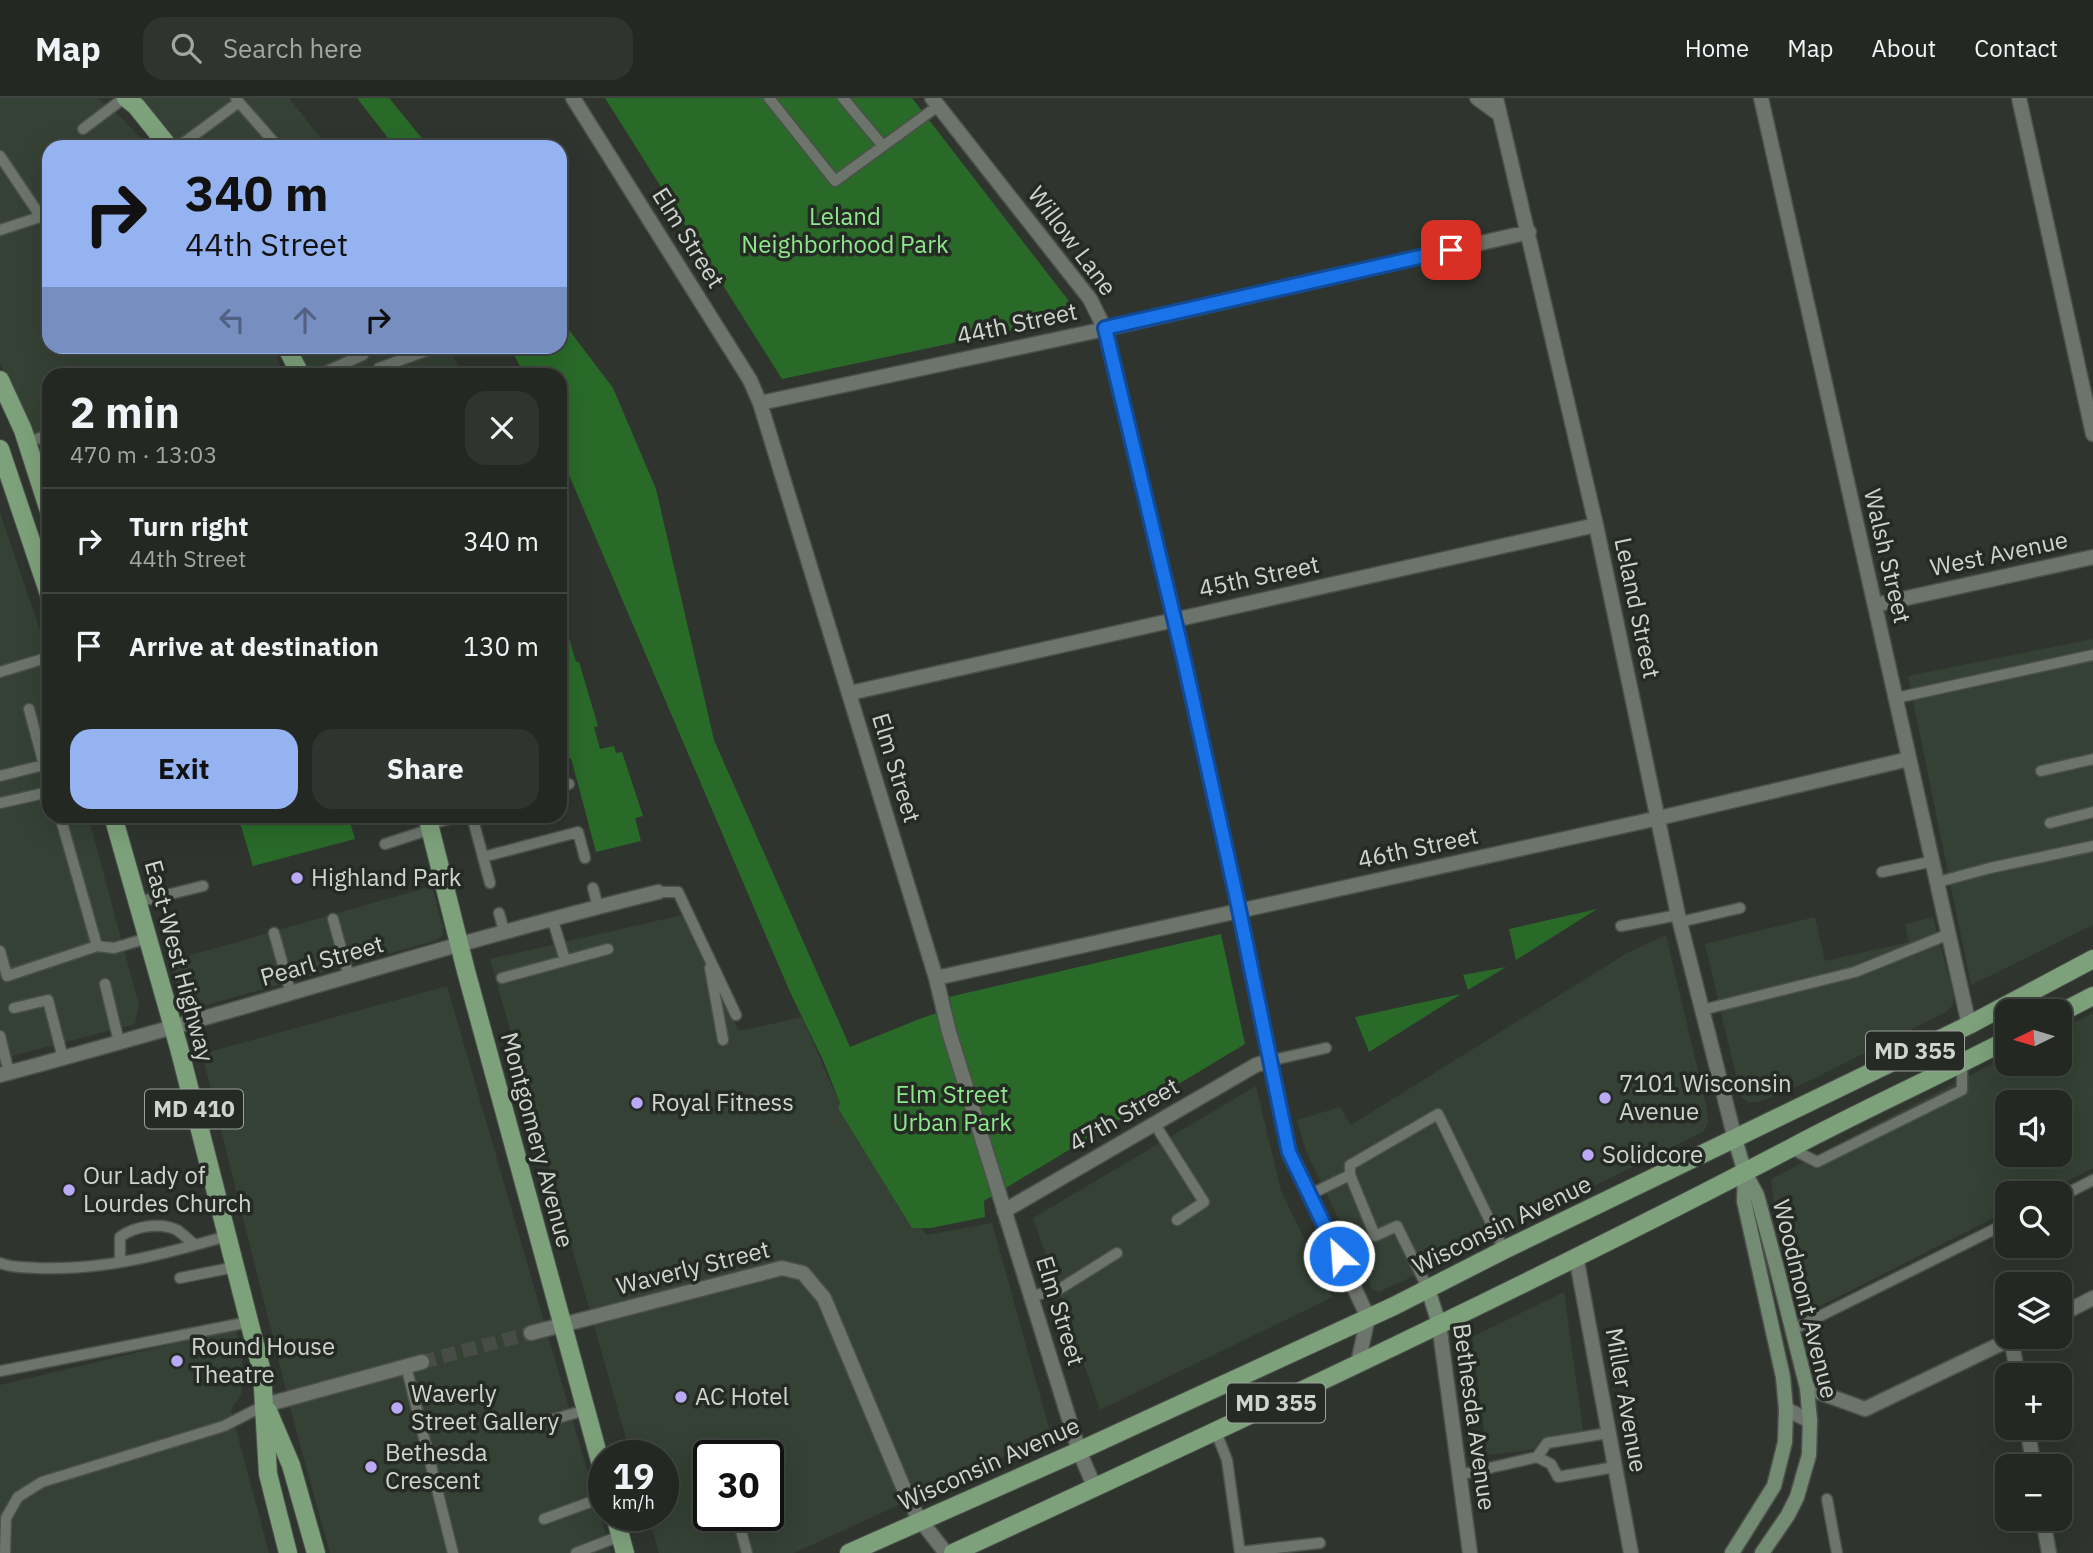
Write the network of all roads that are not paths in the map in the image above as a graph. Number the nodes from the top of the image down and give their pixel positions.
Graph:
1 (125, 98) edge
2 (573, 98) edge
3 (769, 98) edge
4 (843, 98) edge
5 (1477, 98) edge
6 (1496, 98) edge
7 (1761, 98) edge
8 (2019, 98) edge
9 (237, 100) edge
10 (935, 102) edge
11 (1499, 114) junction
12 (83, 130) dead end
13 (163, 140) edge
14 (187, 140) edge
15 (272, 140) edge
16 (883, 146) junction
17 (0, 156) edge
18 (42, 211) edge
19 (42, 216) edge
20 (0, 230) edge
21 (1529, 233) junction
22 (1105, 328) junction
23 (357, 354) edge
24 (365, 354) edge
25 (419, 354) edge
26 (331, 368) edge
27 (377, 368) edge
28 (386, 368) edge
29 (0, 380) edge
30 (760, 403) junction
31 (2093, 434) edge
32 (42, 437) edge
33 (27, 442) junction
34 (0, 449) edge
35 (42, 479) edge
36 (1596, 525) junction
37 (2093, 557) edge
38 (42, 573) edge
39 (1875, 606) junction
40 (1174, 618) junction
41 (2093, 654) edge
42 (42, 659) edge
43 (0, 672) edge
44 (850, 693) junction
45 (1896, 698) junction
46 (29, 709) dead end
47 (42, 749) edge
48 (1909, 759) junction
49 (2093, 759) edge
50 (42, 766) edge
51 (2041, 771) dead end
52 (0, 776) edge
53 (42, 794) edge
54 (0, 803) edge
55 (2093, 812) edge
56 (1658, 818) junction
57 (62, 823) edge
58 (115, 823) edge
59 (429, 823) edge
60 (474, 823) edge
61 (2050, 823) dead end
62 (384, 844) dead end
63 (2093, 846) edge
64 (483, 856) junction
65 (585, 858) dead end
66 (1934, 861) junction
67 (1882, 872) dead end
68 (490, 883) dead end
69 (1938, 883) junction
70 (203, 886) dead end
71 (593, 888) dead end
72 (658, 892) joint
73 (138, 902) junction
74 (598, 907) junction
75 (1740, 908) dead end
76 (1239, 910) junction
77 (499, 913) dead end
78 (552, 918) junction
79 (1679, 918) junction
80 (333, 919) dead end
81 (1621, 926) dead end
82 (504, 931) junction
83 (274, 933) dead end
84 (1949, 934) junction
85 (148, 939) junction
86 (460, 945) junction
87 (97, 946) junction
88 (608, 949) dead end
89 (0, 951) edge
90 (707, 951) junction
91 (2093, 959) edge
92 (565, 960) junction
93 (349, 977) junction
94 (502, 978) dead end
95 (936, 978) junction
96 (105, 984) dead end
97 (291, 994) junction
98 (2093, 996) edge
99 (2072, 1007) edge
100 (14, 1008) dead end
101 (1702, 1010) junction
102 (736, 1015) dead end
103 (1969, 1024) junction
104 (173, 1028) junction
105 (0, 1036) edge
106 (723, 1040) dead end
107 (119, 1042) junction
108 (1995, 1046) edge
109 (1326, 1048) dead end
110 (63, 1058) junction
111 (1269, 1061) junction
112 (5, 1074) edge
113 (1154, 1123) junction
114 (1735, 1139) junction
115 (1745, 1173) junction
116 (1350, 1175) junction
117 (2093, 1180) edge
118 (2072, 1191) edge
119 (1309, 1195) junction
120 (1004, 1211) junction
121 (1177, 1220) dead end
122 (1995, 1229) edge
123 (227, 1236) junction
124 (195, 1245) junction
125 (1504, 1250) junction
126 (1117, 1253) dead end
127 (1576, 1256) junction
128 (120, 1262) junction
129 (0, 1263) edge
130 (235, 1267) junction
131 (180, 1278) dead end
132 (1428, 1289) junction
133 (1031, 1296) junction
134 (2093, 1298) edge
135 (2072, 1309) edge
136 (1368, 1317) junction
137 (249, 1322) junction
138 (562, 1324) junction
139 (1439, 1324) junction
140 (1792, 1330) junction
141 (531, 1333) tunnel mouth
142 (1995, 1347) edge
143 (422, 1362) tunnel mouth
144 (1358, 1363) junction
145 (406, 1366) junction
146 (0, 1371) edge
147 (1807, 1388) junction
148 (265, 1405) junction
149 (1786, 1409) junction
150 (586, 1410) junction
151 (554, 1419) dead end
152 (1810, 1421) junction
153 (1216, 1432) junction
154 (1608, 1433) junction
155 (594, 1440) edge
156 (1079, 1451) junction
157 (447, 1453) dead end
158 (429, 1457) junction
159 (1537, 1457) junction
160 (1615, 1467) junction
161 (1460, 1475) junction
162 (1095, 1488) junction
163 (1827, 1499) dead end
164 (588, 1503) edge
165 (544, 1519) dead end
166 (920, 1520) junction
167 (741, 1531) edge
168 (2045, 1531) edge
169 (1320, 1543) dead end
170 (623, 1544) edge
171 (5, 1553) edge
172 (288, 1553) edge
173 (316, 1553) edge
174 (453, 1553) edge
175 (576, 1553) edge
176 (747, 1553) edge
177 (849, 1553) edge
178 (946, 1553) edge
179 (953, 1553) edge
180 (1240, 1553) edge
181 (1470, 1553) edge
182 (1631, 1553) edge
183 (1732, 1553) edge
184 (1762, 1553) edge
185 (1837, 1553) edge
186 (2049, 1553) edge

1 - 12 lane
1 - 13 main road
2 - 30 street, Elm Street
3 - 16 lane
4 - 16 lane
5 - 11 street
6 - 11 street, Leland Street
7 - 39 street, Walsh Street
8 - 31 street
9 - 14 lane
9 - 15 lane
10 - 16 lane
10 - 22 street, Willow Lane
11 - 21 street, Leland Street
17 - 18 lane
19 - 20 lane
21 - 22 street, 44th Street
21 - 36 street, Leland Street
22 - 30 street, 44th Street
22 - 40 street, Willow Lane
23 - 26 lane
24 - 27 lane
25 - 28 lane
29 - 33 main road
30 - 44 street, Elm Street
32 - 33 lane
33 - 35 main road
34 - 38 main road
36 - 40 street, 45th Street
36 - 56 street, Leland Street
37 - 39 street, West Avenue
39 - 45 street, Walsh Street
40 - 44 street, 45th Street
40 - 76 street, Willow Lane
41 - 45 lane
42 - 43 lane
44 - 95 street, Elm Street
45 - 48 street, Walsh Street
46 - 47 lane
48 - 56 street, 46th Street
48 - 66 street, Walsh Street
49 - 51 lane
50 - 52 lane
53 - 54 lane
55 - 61 lane
56 - 76 street, 46th Street
56 - 79 street, Leland Street
57 - 87 lane
58 - 73 main road, East-West Highway / MD 410
59 - 62 lane
59 - 86 main road, Montgomery Avenue
60 - 64 lane
63 - 69 lane
64 - 65 lane
64 - 68 lane
66 - 67 lane
66 - 69 street, Walsh Street
69 - 84 street, Walsh Street
70 - 73 lane
71 - 74 lane
72 - 74 street, Pearl Street
72 - 90 lane
73 - 85 main road, East-West Highway / MD 410
74 - 78 street, Pearl Street
75 - 79 lane
76 - 95 street, 46th Street
76 - 111 street, Willow Lane
77 - 82 lane
78 - 82 street, Pearl Street
78 - 92 lane
79 - 81 lane
79 - 101 street, Leland Street
80 - 93 lane
82 - 86 street, Pearl Street
83 - 97 lane
84 - 101 lane
84 - 103 street, Walsh Street
85 - 87 lane
85 - 104 main road, East-West Highway / MD 410
86 - 93 street, Pearl Street
86 - 138 main road, Montgomery Avenue
87 - 89 lane
88 - 92 lane
90 - 102 lane
90 - 106 lane
91 - 103 main road, Wisconsin Avenue / MD 355
92 - 94 lane
93 - 97 street, Pearl Street
95 - 120 street, Elm Street
96 - 107 lane
97 - 104 street, Pearl Street
98 - 99 main road
100 - 110 lane
101 - 114 street, Leland Street
103 - 114 main road, Wisconsin Avenue / MD 355
104 - 107 street, Pearl Street
104 - 123 main road, East-West Highway / MD 410
105 - 112 lane
107 - 110 street, Pearl Street
108 - 115 main road, MD 355
109 - 111 lane
110 - 112 street, Pearl Street
111 - 113 street, 47th Street
111 - 119 street, Willow Lane
113 - 120 street, 47th Street
113 - 121 lane
114 - 115 street, Woodmont Avenue
114 - 125 main road, Wisconsin Avenue / MD 355
115 - 127 main road, MD 355
115 - 140 street, Woodmont Avenue
115 - 149 street, Woodmont Avenue
116 - 119 lane
116 - 125 lane
116 - 132 lane
117 - 118 lane
119 - 136 street, Willow Lane
120 - 133 street, Elm Street
122 - 140 lane
123 - 124 lane
123 - 130 main road, East-West Highway / MD 410
124 - 128 lane
124 - 128 lane
125 - 132 main road, Wisconsin Avenue / MD 355
126 - 133 lane
127 - 139 main road, MD 355
127 - 154 street, Miller Avenue
128 - 129 lane
130 - 131 lane
130 - 137 main road, East-West Highway / MD 410
132 - 136 main road, Wisconsin Avenue / MD 355
132 - 139 street, Bethesda Avenue
133 - 156 street, Elm Street
134 - 135 street
136 - 144 street
136 - 156 main road, Wisconsin Avenue / MD 355
137 - 146 lane
137 - 148 main road, East-West Highway / MD 410
138 - 141 street, Waverly Street
138 - 150 main road, Montgomery Avenue
138 - 166 street, Waverly Street
139 - 144 main road, MD 355
139 - 161 street, Bethesda Avenue
140 - 147 street, Woodmont Avenue
142 - 147 street
143 - 145 street
144 - 153 main road, MD 355
145 - 148 street
145 - 158 lane
147 - 152 street, Woodmont Avenue
148 - 171 lane
148 - 172 main road, East-West Highway / MD 410
148 - 173 main road, East-West Highway
149 - 152 street
149 - 183 street, Woodmont Avenue
150 - 151 lane
150 - 155 main road, Montgomery Avenue
152 - 184 street, Woodmont Avenue
153 - 162 main road, MD 355
153 - 180 lane
154 - 159 lane
154 - 160 street, Miller Avenue
156 - 162 street, Elm Street
156 - 166 main road, Wisconsin Avenue / MD 355
157 - 158 lane
158 - 174 lane
159 - 160 lane
159 - 161 lane
160 - 182 street, Miller Avenue
161 - 181 street, Bethesda Avenue
162 - 179 main road, MD 355
163 - 185 lane
164 - 165 lane
166 - 177 main road, Wisconsin Avenue / MD 355
166 - 178 street
167 - 176 lane
168 - 186 street
169 - 180 lane
170 - 175 lane

